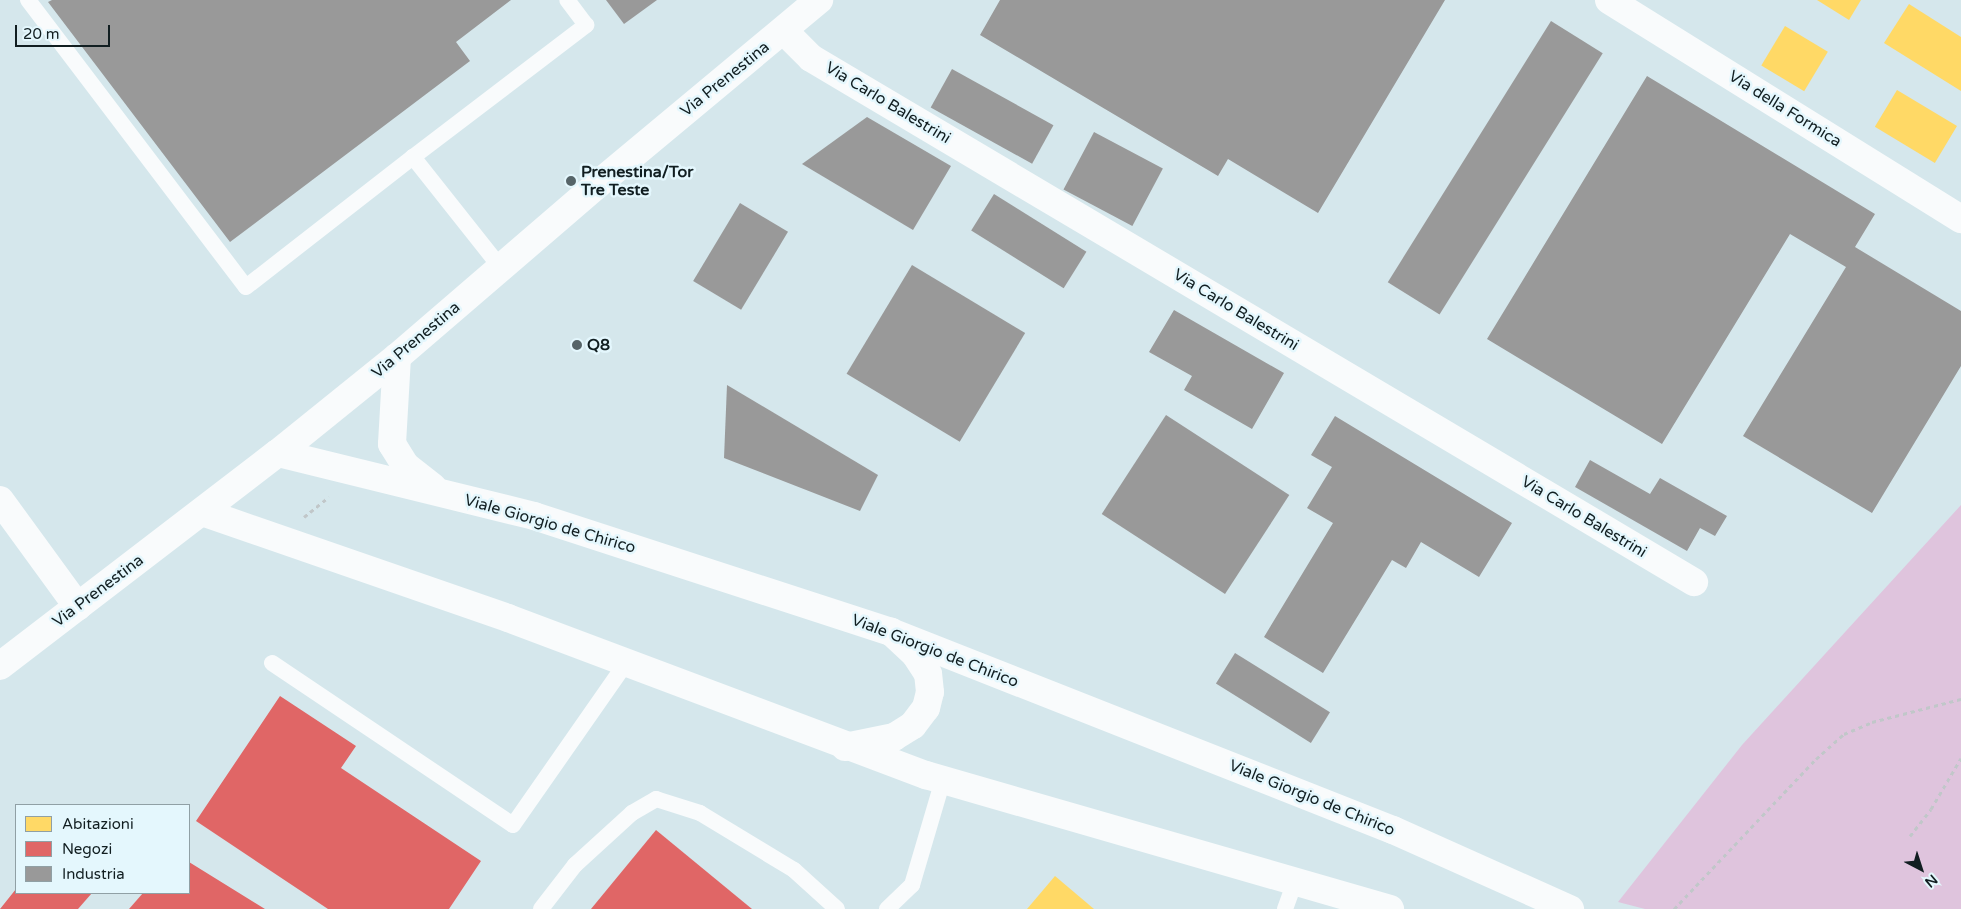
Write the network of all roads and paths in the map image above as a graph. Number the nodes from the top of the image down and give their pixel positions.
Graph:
1 (28, 0) edge
2 (567, 0) edge
3 (819, 0) edge
4 (1609, 0) edge
5 (784, 31) junction
6 (413, 157) junction
7 (1961, 219) edge
8 (501, 268) junction
9 (397, 357) junction
10 (278, 453) junction
11 (335, 490) dead end
12 (440, 493) junction
13 (0, 500) edge
14 (202, 512) junction
15 (304, 517) dead end
16 (1694, 582) dead end
17 (78, 607) junction
18 (891, 632) junction
19 (272, 663) dead end
20 (626, 663) junction
21 (0, 666) edge
22 (1961, 700) edge
23 (845, 747) junction
24 (1961, 758) edge
25 (943, 780) junction
26 (1910, 836) dead end
27 (1295, 881) junction
28 (541, 909) edge
29 (837, 909) edge
30 (887, 909) edge
31 (1285, 909) edge
32 (1390, 909) edge
33 (1570, 909) edge
34 (1674, 909) edge

1 - 6 lane
2 - 6 lane
3 - 5 street, Via Prenestina
4 - 7 street, Via della Formica
5 - 8 street, Via Prenestina
5 - 16 street, Via Carlo Balestrini
6 - 8 lane
8 - 9 street, Via Prenestina
9 - 10 street, Via Prenestina
9 - 12 street
10 - 12 street, Viale Giorgio de Chirico
10 - 14 street, Via Prenestina
11 - 15 path
12 - 18 street, Viale Giorgio de Chirico
13 - 17 street
14 - 17 street, Via Prenestina
14 - 20 street
17 - 21 street, Via Prenestina
18 - 23 street
18 - 33 street, Viale Giorgio de Chirico
19 - 20 lane
20 - 23 street
22 - 34 path
23 - 25 street
24 - 26 path
25 - 27 street
25 - 30 lane
27 - 31 lane
27 - 32 street
28 - 29 lane

